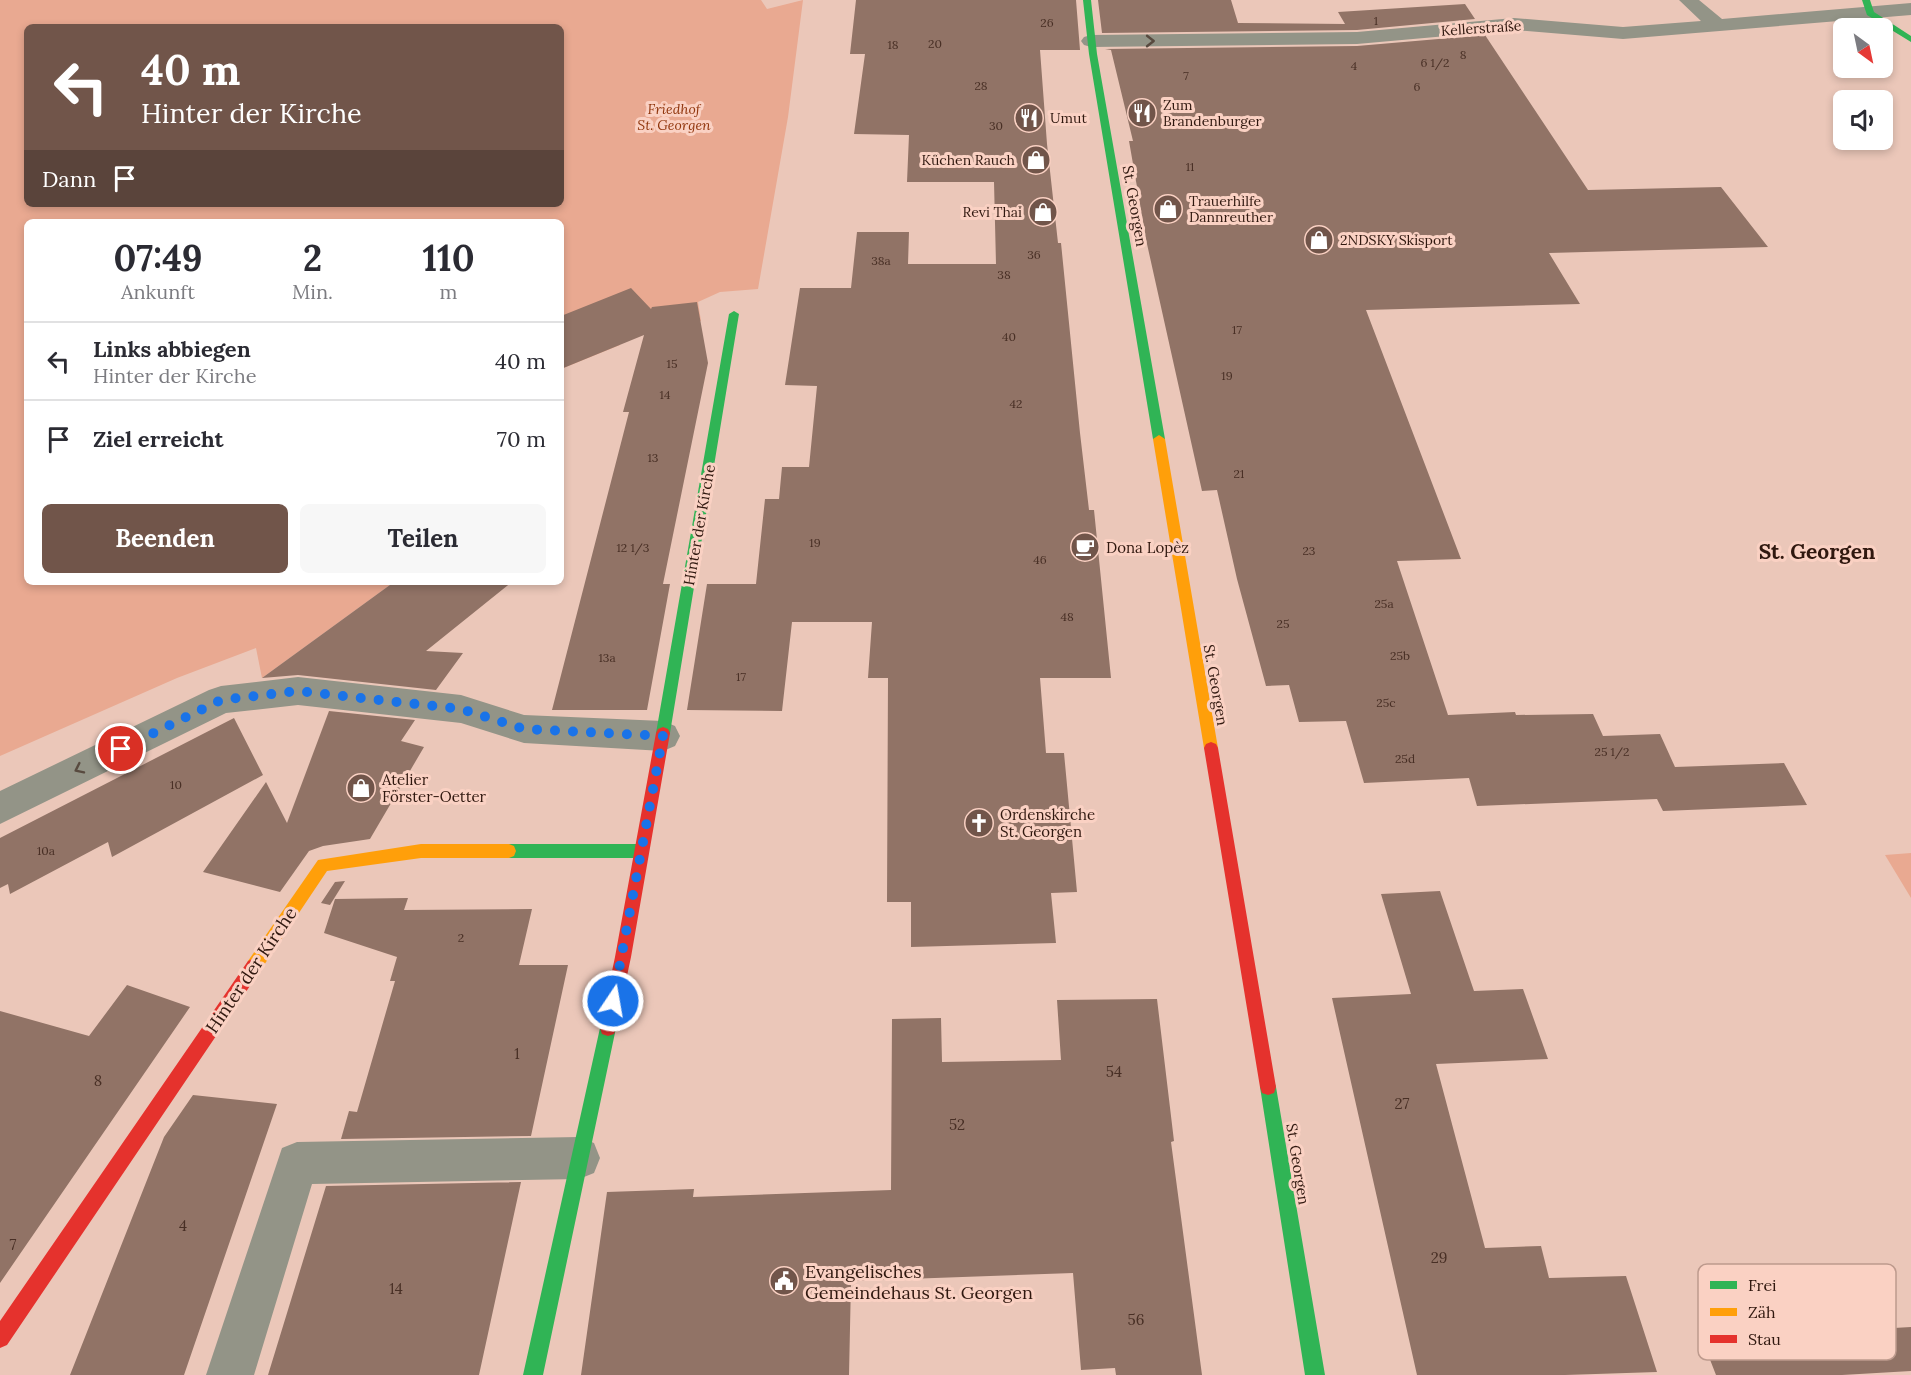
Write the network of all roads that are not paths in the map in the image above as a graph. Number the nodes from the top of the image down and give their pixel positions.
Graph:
1 (1087, 0) edge
2 (1688, 0) edge
3 (1868, 6) edge
4 (1911, 9) edge
5 (1716, 24) junction
6 (1911, 40) edge
7 (1091, 41) junction
8 (734, 314) dead end
9 (663, 736) junction
10 (0, 808) edge
11 (640, 851) junction
12 (579, 1158) junction
13 (0, 1338) edge
14 (230, 1375) edge
15 (533, 1375) edge
16 (1316, 1375) edge

1 - 7 street, St. Georgen
2 - 5 street
3 - 4 street, Kellerstraße
3 - 5 street, Kellerstraße
3 - 6 street
7 -> 5 street, Kellerstraße
7 - 16 street, St. Georgen
8 - 9 street, Hinter der Kirche
9 -> 10 street
9 - 11 street, Hinter der Kirche
11 - 12 street, Hinter der Kirche
11 - 13 street, Hinter der Kirche
12 - 14 street
12 - 15 street, Hinter der Kirche

